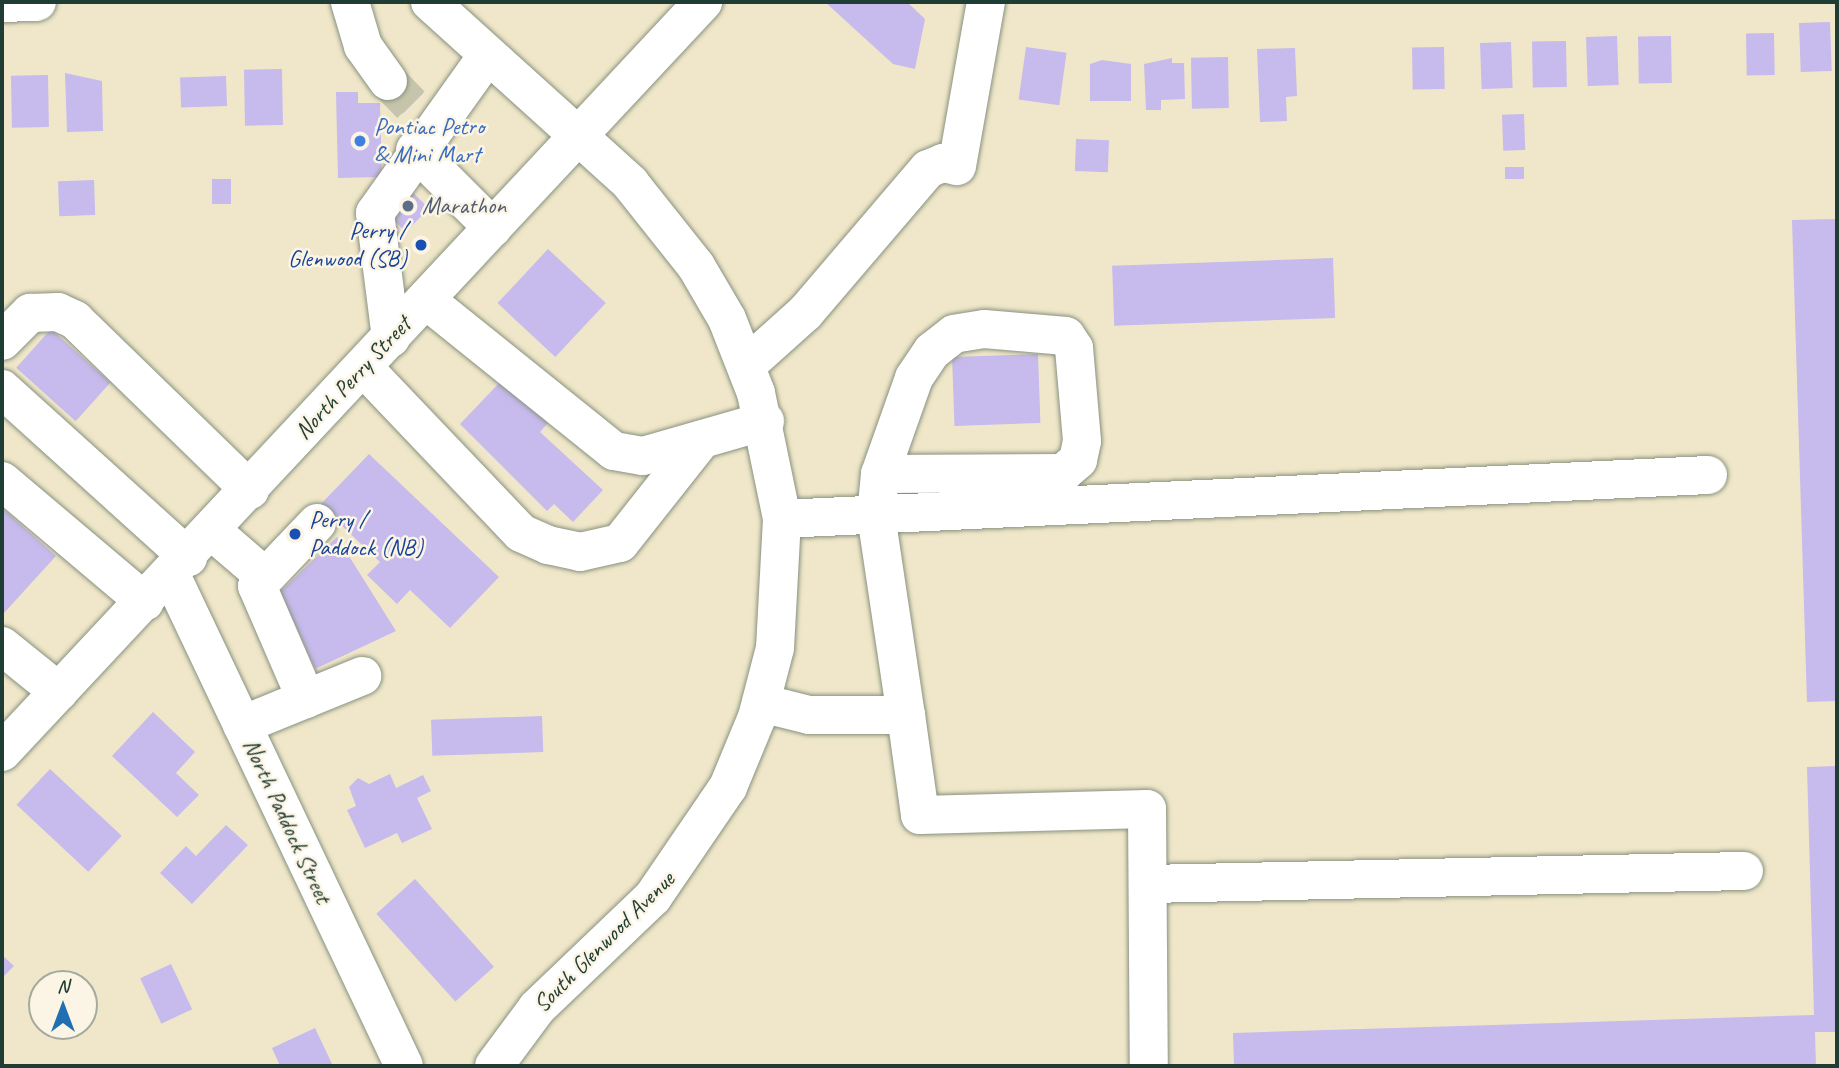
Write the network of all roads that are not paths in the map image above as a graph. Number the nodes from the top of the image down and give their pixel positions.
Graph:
1 (13, 2) edge
2 (37, 2) edge
3 (350, 2) edge
4 (430, 2) edge
5 (703, 2) edge
6 (986, 2) edge
7 (2, 3) edge
8 (487, 56) junction
9 (412, 115) junction
10 (577, 138) junction
11 (493, 228) junction
12 (426, 300) junction
13 (391, 338) junction
14 (2, 341) edge
15 (747, 365) junction
16 (363, 367) junction
17 (2, 389) edge
18 (765, 421) junction
19 (702, 439) junction
20 (880, 474) junction
21 (1708, 475) dead end
22 (2, 481) edge
23 (250, 489) junction
24 (876, 515) junction
25 (782, 519) junction
26 (317, 523) dead end
27 (190, 554) junction
28 (262, 574) junction
29 (145, 602) junction
30 (2, 646) edge
31 (362, 676) dead end
32 (59, 692) junction
33 (306, 699) junction
34 (761, 703) junction
35 (906, 715) junction
36 (242, 725) junction
37 (2, 752) edge
38 (1744, 871) dead end
39 (1148, 884) junction
40 (404, 1066) edge
41 (494, 1066) edge
42 (1149, 1066) edge

1 - 2 street
1 - 7 street
3 - 9 street
4 - 8 street, South Glenwood Avenue
5 - 10 street, North Perry Street
6 - 15 street
8 - 9 street
8 - 10 street, South Glenwood Avenue
9 - 11 street
9 - 13 street
10 - 11 street, North Perry Street
10 - 15 street, South Glenwood Avenue
11 - 12 street, North Perry Street
12 - 13 street, North Perry Street
12 - 19 street
13 - 16 street, North Perry Street
14 - 23 street
15 - 18 street, South Glenwood Avenue
16 - 19 street
16 - 23 street, North Perry Street
17 - 27 street
18 - 19 street
18 - 25 street, South Glenwood Avenue
20 - 20 street
20 - 24 street
21 - 24 street
22 - 29 street
23 - 27 street, North Perry Street
24 - 25 street
24 - 35 street
25 - 34 street, South Glenwood Avenue
26 - 28 street
27 - 28 street
27 - 29 street, North Perry Street
27 - 36 street, North Paddock Street
28 - 33 street
29 - 32 street, North Perry Street
30 - 32 street
31 - 33 street
32 - 37 street, North Perry Street
33 - 36 street
34 - 35 street
34 - 41 street, South Glenwood Avenue
35 - 39 street
36 - 40 street, North Paddock Street
38 - 39 street
39 - 42 street

